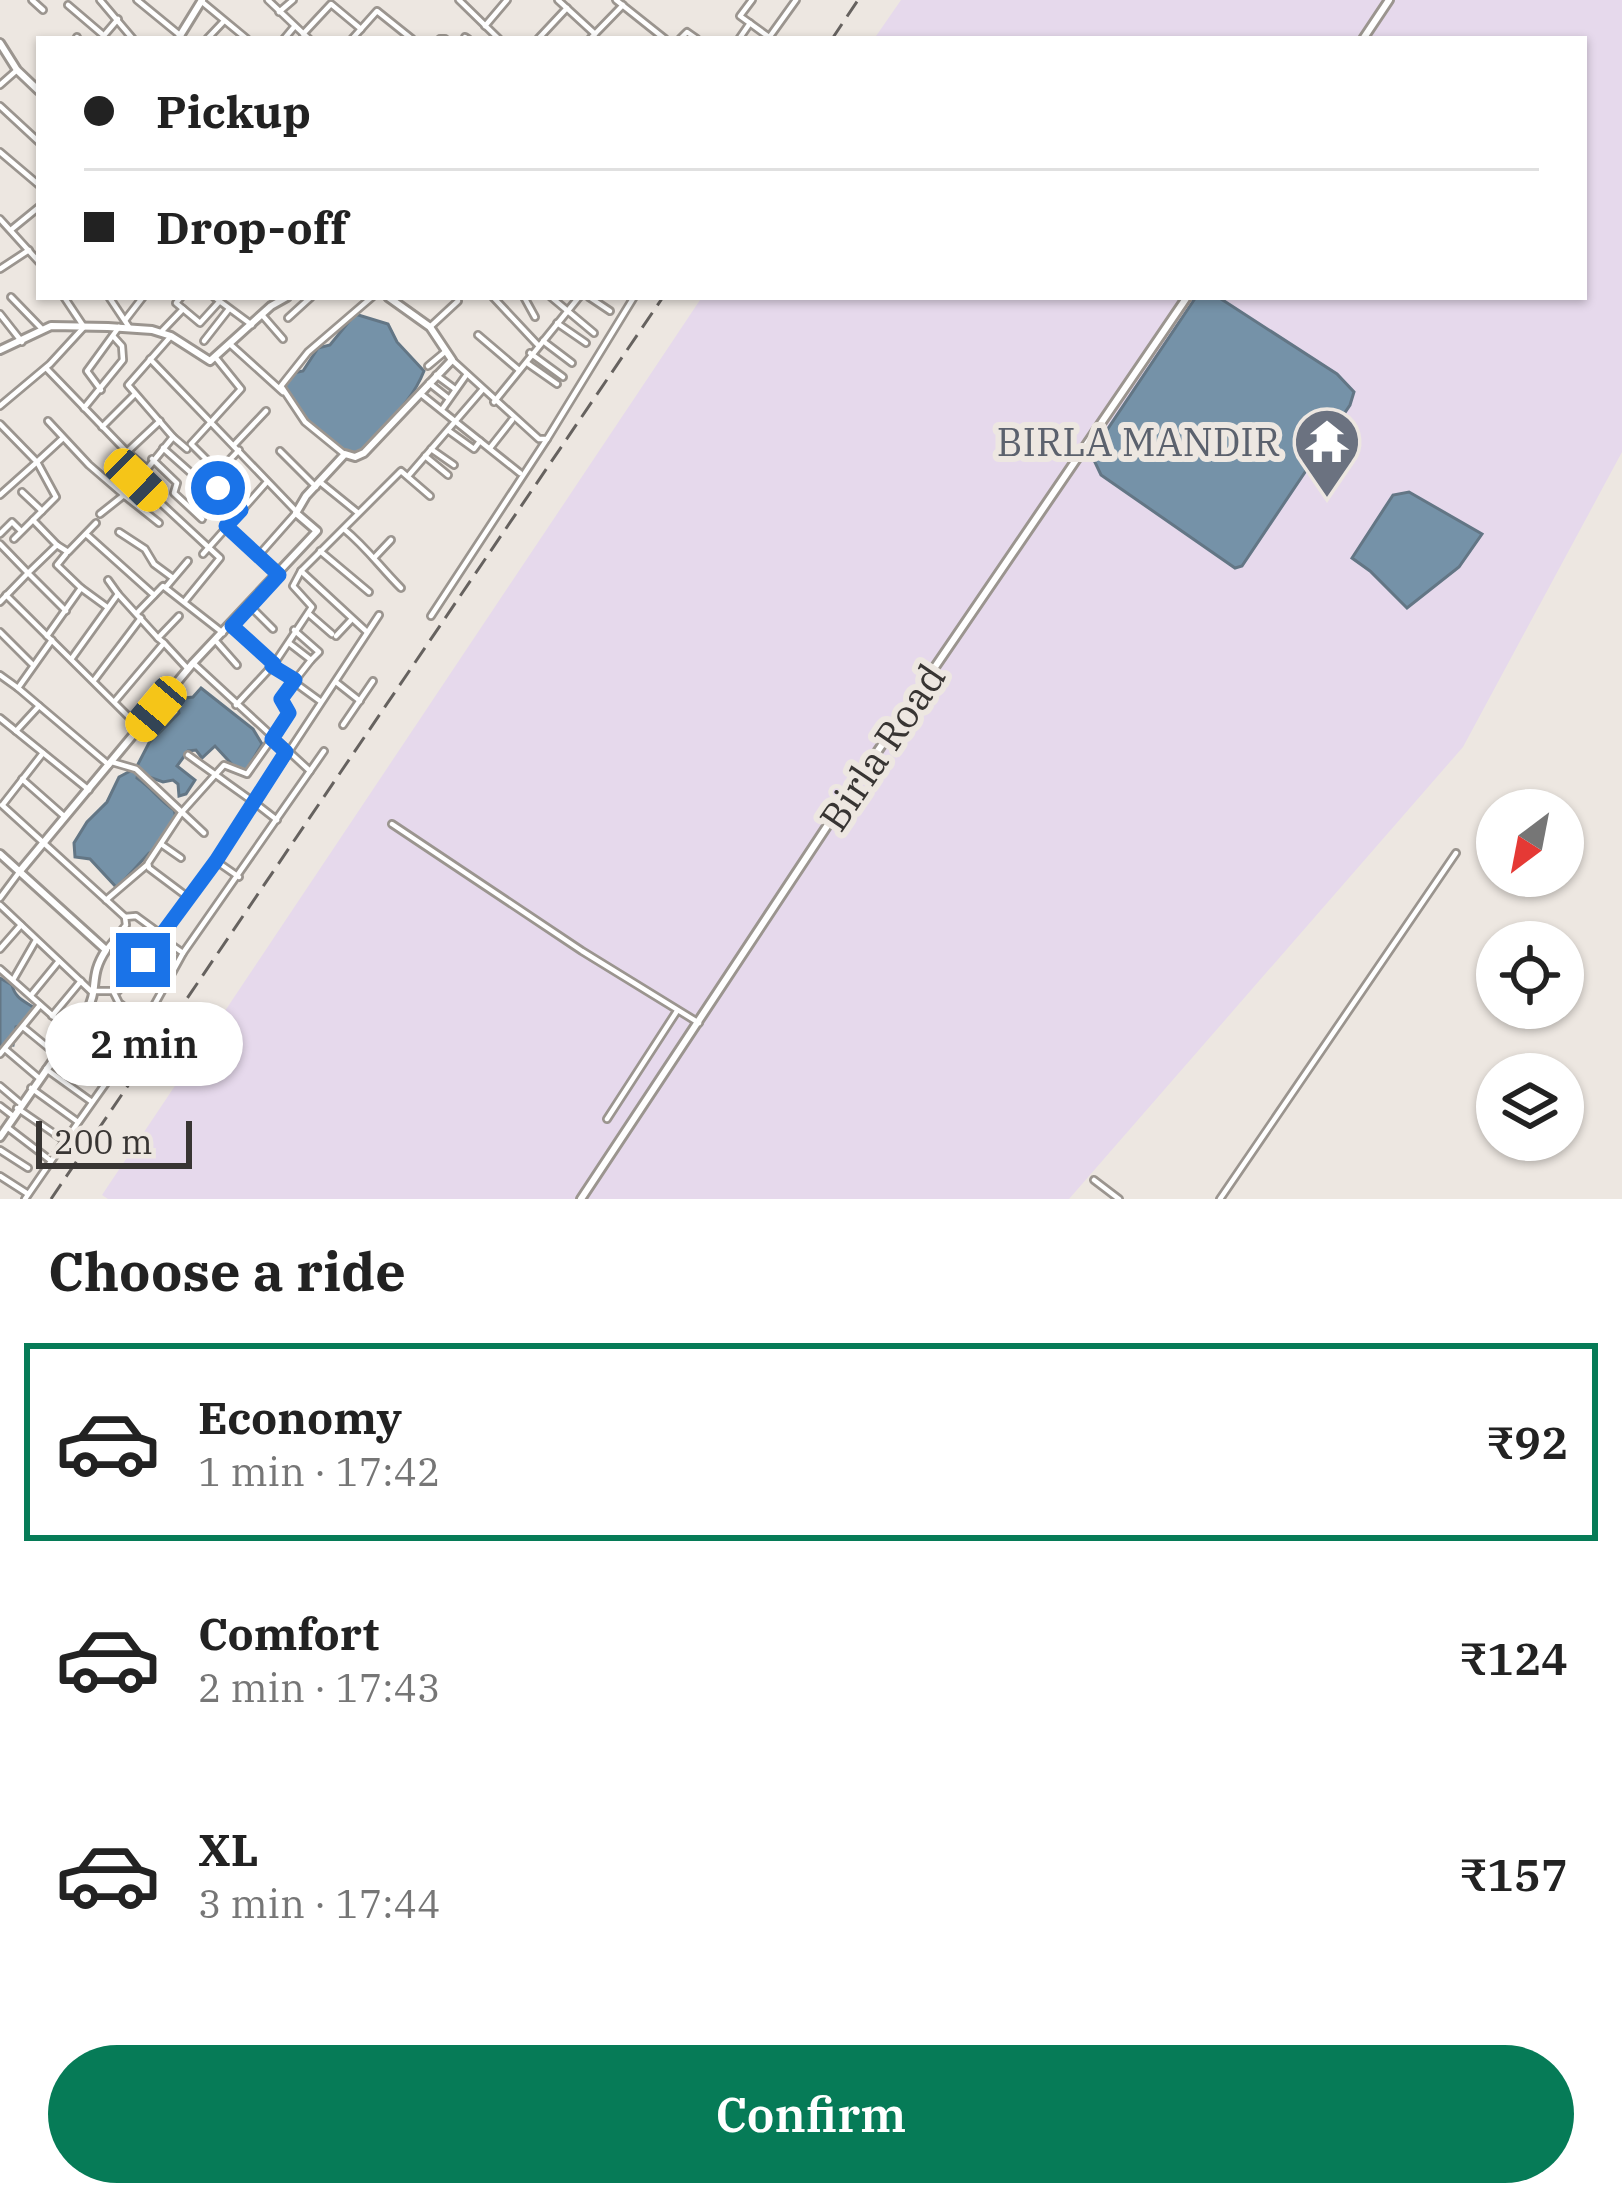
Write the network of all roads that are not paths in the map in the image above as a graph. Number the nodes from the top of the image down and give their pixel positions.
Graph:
1 (32, 0) edge
2 (100, 0) edge
3 (119, 0) edge
4 (137, 0) edge
5 (268, 0) edge
6 (293, 0) edge
7 (459, 0) edge
8 (507, 0) edge
9 (558, 0) edge
10 (616, 0) edge
11 (735, 0) edge
12 (752, 0) edge
13 (796, 0) edge
14 (1389, 0) edge
15 (197, 2) edge
16 (332, 2) edge
17 (68, 5) dead end
18 (623, 5) junction
19 (567, 8) junction
20 (746, 8) junction
21 (43, 10) dead end
22 (110, 11) junction
23 (279, 12) junction
24 (118, 19) junction
25 (224, 21) junction
26 (750, 23) junction
27 (485, 26) junction
28 (294, 27) junction
29 (361, 28) junction
30 (654, 31) junction
31 (100, 36) edge
32 (102, 36) edge
33 (132, 36) edge
34 (178, 36) edge
35 (180, 36) edge
36 (210, 36) edge
37 (243, 36) edge
38 (286, 36) edge
39 (305, 36) edge
40 (307, 36) edge
41 (354, 36) edge
42 (408, 36) edge
43 (496, 36) edge
44 (541, 36) edge
45 (593, 36) edge
46 (648, 36) edge
47 (661, 36) edge
48 (741, 36) edge
49 (766, 36) edge
50 (770, 36) edge
51 (1365, 36) edge
52 (0, 43) edge
53 (17, 70) junction
54 (0, 86) edge
55 (36, 86) edge
56 (0, 106) edge
57 (36, 138) edge
58 (0, 152) edge
59 (36, 182) edge
60 (36, 210) edge
61 (0, 219) edge
62 (12, 230) junction
63 (29, 250) junction
64 (36, 258) edge
65 (2, 265) edge
66 (11, 297) dead end
67 (66, 300) edge
68 (111, 300) edge
69 (141, 300) edge
70 (178, 300) edge
71 (216, 300) edge
72 (282, 300) edge
73 (308, 300) edge
74 (369, 300) edge
75 (392, 300) edge
76 (497, 300) edge
77 (526, 300) edge
78 (553, 300) edge
79 (577, 300) edge
80 (594, 300) edge
81 (632, 300) edge
82 (1185, 300) edge
83 (458, 301) dead end
84 (230, 309) junction
85 (183, 310) junction
86 (610, 311) dead end
87 (0, 314) edge
88 (261, 314) junction
89 (567, 314) junction
90 (535, 317) dead end
91 (288, 318) dead end
92 (126, 319) junction
93 (557, 322) junction
94 (252, 325) junction
95 (84, 327) junction
96 (430, 327) junction
97 (130, 328) junction
98 (42, 329) junction
99 (116, 332) junction
100 (160, 333) junction
101 (594, 333) dead end
102 (478, 335) dead end
103 (171, 336) junction
104 (283, 339) dead end
105 (204, 341) dead end
106 (22, 342) junction
107 (540, 342) junction
108 (586, 343) dead end
109 (231, 345) junction
110 (0, 350) edge
111 (446, 351) junction
112 (530, 353) junction
113 (216, 358) junction
114 (150, 359) junction
115 (452, 360) junction
116 (525, 361) junction
117 (572, 363) dead end
118 (428, 366) dead end
119 (46, 368) junction
120 (519, 370) junction
121 (466, 374) junction
122 (436, 375) junction
123 (563, 376) dead end
124 (429, 383) junction
125 (556, 384) dead end
126 (455, 389) junction
127 (483, 389) junction
128 (101, 390) junction
129 (283, 392) junction
130 (419, 392) junction
131 (135, 394) junction
132 (448, 398) junction
133 (494, 402) junction
134 (0, 406) edge
135 (83, 408) junction
136 (442, 409) junction
137 (266, 411) dead end
138 (512, 419) junction
139 (160, 421) junction
140 (458, 421) junction
141 (48, 422) dead end
142 (211, 422) junction
143 (0, 424) edge
144 (102, 427) junction
145 (449, 431) junction
146 (173, 437) junction
147 (63, 438) junction
148 (547, 439) junction
149 (480, 440) junction
150 (189, 447) junction
151 (164, 448) junction
152 (237, 448) junction
153 (431, 448) junction
154 (490, 448) junction
155 (280, 451) dead end
156 (127, 452) junction
157 (345, 454) junction
158 (425, 456) junction
159 (152, 459) junction
160 (178, 460) junction
161 (37, 462) junction
162 (454, 465) dead end
163 (146, 468) junction
164 (219, 471) junction
165 (520, 473) dead end
166 (448, 475) dead end
167 (409, 476) junction
168 (134, 483) junction
169 (266, 483) junction
170 (318, 484) junction
171 (223, 489) junction
172 (22, 492) dead end
173 (0, 495) edge
174 (124, 496) junction
175 (430, 496) dead end
176 (241, 510) junction
177 (42, 511) junction
178 (296, 512) junction
179 (357, 512) junction
180 (100, 514) dead end
181 (202, 519) dead end
182 (33, 520) junction
183 (159, 523) dead end
184 (96, 524) dead end
185 (226, 526) junction
186 (342, 528) junction
187 (22, 531) junction
188 (317, 531) junction
189 (119, 532) dead end
190 (0, 534) edge
191 (86, 534) junction
192 (14, 539) dead end
193 (391, 541) dead end
194 (329, 542) junction
195 (0, 544) edge
196 (57, 544) junction
197 (205, 551) junction
198 (320, 551) junction
199 (68, 552) junction
200 (258, 556) junction
201 (374, 558) junction
202 (188, 561) dead end
203 (301, 572) junction
204 (28, 573) junction
205 (279, 575) junction
206 (173, 578) junction
207 (108, 580) dead end
208 (166, 587) junction
209 (81, 588) junction
210 (401, 588) dead end
211 (369, 592) dead end
212 (118, 594) junction
213 (6, 595) junction
214 (154, 595) junction
215 (184, 601) junction
216 (0, 602) edge
217 (250, 605) junction
218 (108, 608) junction
219 (66, 610) junction
220 (308, 613) junction
221 (379, 615) dead end
222 (139, 616) junction
223 (179, 616) dead end
224 (431, 616) dead end
225 (351, 620) junction
226 (232, 626) junction
227 (273, 629) dead end
228 (294, 630) junction
229 (0, 632) edge
230 (367, 632) junction
231 (223, 633) junction
232 (50, 638) junction
233 (214, 640) junction
234 (161, 641) junction
235 (290, 643) junction
236 (72, 658) junction
237 (311, 660) junction
238 (32, 664) junction
239 (236, 664) dead end
240 (273, 665) junction
241 (190, 666) junction
242 (0, 675) edge
243 (94, 679) junction
244 (295, 680) junction
245 (334, 681) junction
246 (373, 682) dead end
247 (18, 688) junction
248 (115, 701) junction
249 (320, 701) junction
250 (359, 701) junction
251 (236, 705) junction
252 (39, 706) junction
253 (0, 718) edge
254 (343, 725) dead end
255 (140, 728) junction
256 (16, 731) junction
257 (272, 739) junction
258 (286, 752) junction
259 (324, 752) dead end
260 (43, 753) junction
261 (188, 755) dead end
262 (111, 764) junction
263 (310, 771) junction
264 (215, 776) junction
265 (22, 779) junction
266 (89, 790) junction
267 (254, 803) junction
268 (1, 806) edge
269 (181, 813) junction
270 (65, 817) junction
271 (277, 820) junction
272 (392, 824) dead end
273 (204, 833) dead end
274 (43, 843) junction
275 (161, 844) junction
276 (1456, 853) dead end
277 (0, 854) edge
278 (181, 858) dead end
279 (216, 861) junction
280 (147, 865) junction
281 (20, 871) junction
282 (239, 877) junction
283 (189, 898) junction
284 (106, 900) junction
285 (0, 902) edge
286 (125, 917) junction
287 (21, 925) junction
288 (161, 936) junction
289 (36, 940) junction
290 (0, 949) edge
291 (106, 950) junction
292 (183, 953) junction
293 (59, 961) junction
294 (0, 969) edge
295 (13, 980) junction
296 (81, 981) junction
297 (95, 993) junction
298 (114, 993) junction
299 (31, 996) junction
300 (40, 1005) junction
301 (677, 1011) junction
302 (86, 1013) junction
303 (52, 1016) junction
304 (142, 1022) junction
305 (699, 1023) junction
306 (22, 1027) junction
307 (72, 1031) junction
308 (120, 1040) dead end
309 (2, 1051) edge
310 (57, 1052) junction
311 (119, 1064) junction
312 (46, 1069) junction
313 (39, 1078) junction
314 (106, 1082) junction
315 (0, 1086) edge
316 (31, 1088) junction
317 (92, 1102) junction
318 (0, 1106) edge
319 (17, 1109) junction
320 (608, 1119) dead end
321 (78, 1122) junction
322 (7, 1127) junction
323 (0, 1137) edge
324 (65, 1141) junction
325 (0, 1150) edge
326 (51, 1160) junction
327 (28, 1168) dead end
328 (0, 1176) edge
329 (1094, 1180) dead end
330 (27, 1197) edge
331 (581, 1199) edge
332 (1119, 1199) edge
333 (1220, 1199) edge

1 - 21 street
2 - 22 street
3 - 22 street
4 - 34 street
5 - 23 street
6 - 23 street
7 - 27 street
8 - 27 street
9 - 19 street
10 - 18 street
11 - 20 street
12 - 20 street
13 - 50 street
14 - 51 street
15 - 25 street
15 - 35 street
16 - 29 street
16 - 40 street
17 - 31 street
18 - 30 street
18 - 45 street
19 - 44 street
19 - 45 street
20 - 26 street
22 - 24 street
23 - 28 street
24 - 32 street
24 - 33 street
25 - 36 street
25 - 37 street
26 - 48 street
26 - 49 street
27 - 43 street
28 - 38 street
28 - 39 street
29 - 41 street
29 - 42 street
30 - 46 street
30 - 47 street
52 - 53 street
53 - 54 street
53 - 55 street
56 - 57 street
58 - 59 street
60 - 62 street
61 - 62 street
62 - 63 street
63 - 64 street
63 - 65 street
66 - 98 street
67 - 95 street
68 - 92 street
69 - 92 street
70 - 85 street
71 - 84 street
71 - 85 street
72 - 88 street
73 - 91 street
74 - 129 street
75 - 96 street
76 - 107 street
77 - 90 street
78 - 89 street
79 - 89 street
80 - 86 street
81 - 148 street
82 - 305 street, Birla Road
83 - 96 street
84 - 94 street
84 - 105 street
85 - 100 street
87 - 106 street
88 - 94 street
88 - 104 street
89 - 93 street
89 - 101 street
92 - 97 street
93 - 107 street
93 - 108 street
94 - 109 street
95 - 98 street
95 - 99 street
95 - 119 street
96 - 111 street
97 - 99 street
97 - 100 street
98 - 106 street
99 - 128 street
99 - 128 street
100 - 103 street
102 - 120 street
103 - 113 street
103 - 114 street
106 - 110 street
107 - 112 street
107 - 117 street
109 - 113 street
109 - 129 street
111 - 115 street
111 - 118 street
112 - 116 street
112 - 123 street
113 - 142 street
114 - 131 street
114 - 142 street
115 - 121 street
115 - 122 street
116 - 120 street
116 - 125 street
119 - 134 street
119 - 135 street
120 - 133 street
121 - 126 street
121 - 127 street
122 - 124 street
122 - 126 street
124 - 130 street
124 - 132 street
126 - 132 street
127 - 133 street
127 - 140 street
128 - 135 street
129 - 157 street
130 - 136 street
130 - 157 street
131 - 139 street
131 - 144 street
132 - 136 street
133 - 138 street
135 - 144 street
136 - 140 street
137 - 152 street
138 - 148 street
138 - 154 street
139 - 146 street
139 - 156 street
140 - 145 street
140 - 149 street
141 - 147 street
142 - 150 street
142 - 152 street
143 - 161 street
144 - 156 street
145 - 149 street
145 - 153 street
146 - 150 street
146 - 151 street
147 - 161 street
147 - 174 street
148 - 224 street
149 - 154 street
150 - 160 street
150 - 164 street
151 - 159 street
151 - 160 street
152 - 164 street
152 - 169 street
153 - 158 street
153 - 162 street
154 - 165 street
155 - 170 street
156 - 163 street
156 - 168 street
157 - 170 street
158 - 166 street
158 - 167 street
159 - 163 street
159 - 181 street
160 - 171 street
161 - 173 street
161 - 177 street
163 - 168 street
164 - 171 street
167 - 175 street
167 - 179 street
168 - 174 street
168 - 197 street
169 - 176 street
169 - 178 street
170 - 178 street
170 - 179 street
171 - 176 street
172 - 177 street
174 - 180 street
174 - 183 street
176 - 185 street
177 - 182 street
178 - 188 street
178 - 200 street
179 - 186 street
182 - 187 street
182 - 196 street
184 - 191 street
185 - 197 street
185 - 200 street
186 - 194 street
186 - 201 street
187 - 190 street
187 - 192 street
188 - 194 street
188 - 205 street
189 - 206 street
191 - 199 street
191 - 214 street
193 - 201 street
194 - 198 street
195 - 204 street
196 - 199 street
196 - 204 street
197 - 215 street
198 - 203 street
198 - 211 street
199 - 209 street
200 - 205 street
201 - 210 street
202 - 206 street
203 - 220 street
203 - 225 street
204 - 213 street
204 - 219 street
205 - 217 street
206 - 208 street
207 - 212 street
208 - 214 street
208 - 215 street
209 - 218 street
209 - 219 street
212 - 218 street
212 - 222 street
213 - 216 street
213 - 232 street
214 - 222 street
215 - 231 street
217 - 226 street
217 - 227 street
218 - 236 street
219 - 232 street
220 - 225 street
220 - 228 street
221 - 230 street
222 - 234 street
222 - 243 street
223 - 234 street
225 - 230 street
226 - 231 street
226 - 240 street
228 - 235 street
228 - 237 street
229 - 238 street
230 - 245 street
231 - 233 street
232 - 236 street
232 - 238 street
233 - 239 street
233 - 241 street
234 - 241 street
234 - 248 street
235 - 237 street
235 - 240 street
236 - 243 street
237 - 244 street
238 - 247 street
240 - 244 street
240 - 251 street
241 - 251 street
241 - 255 street
242 - 247 street
243 - 248 street
244 - 249 street
244 - 257 street
245 - 249 street
245 - 250 street
246 - 250 street
247 - 252 street
248 - 255 street
249 - 258 street
250 - 254 street
251 - 257 street
252 - 256 street
252 - 262 street
253 - 256 street
255 - 262 street
256 - 260 street
257 - 258 street
257 - 264 street
258 - 263 street
258 - 267 street
259 - 263 street
260 - 265 street
260 - 266 street
261 - 264 street
262 - 266 street
262 - 269 street
263 - 271 street
264 - 267 street
264 - 269 street
265 - 268 street
265 - 270 street
266 - 270 street
267 - 271 street
267 - 279 street
268 - 274 street
269 - 273 street
269 - 275 street
270 - 274 street
271 - 282 street
272 - 301 street
274 - 281 street
274 - 284 street
275 - 278 street
275 - 280 street
276 - 333 street
277 - 281 street
279 - 282 street
279 - 283 street
280 - 283 street
280 - 284 street
281 - 285 street
281 - 291 street
282 - 292 street
283 - 288 street
284 - 286 street
285 - 287 street
286 - 288 street
286 - 291 street
287 - 289 street
287 - 290 street
288 - 292 street
288 - 298 street
289 - 293 street
289 - 295 street
291 - 297 street
292 - 304 street
293 - 296 street
293 - 299 street
294 - 295 street
295 - 299 street
296 - 297 street
296 - 303 street
297 - 298 street
297 - 302 street
298 - 304 street
299 - 300 street
300 - 303 street
300 - 306 street
301 - 305 street
301 - 320 street
302 - 307 street
302 - 308 street
303 - 307 street
304 - 311 street
305 - 331 street, Birla Road
306 - 309 street
306 - 310 street
307 - 310 street
307 - 311 street
309 - 313 street
310 - 312 street
310 - 314 street
311 - 314 street
312 - 313 street
312 - 317 street
313 - 316 street
314 - 317 street
315 - 319 street
316 - 319 street
316 - 321 street
317 - 321 street
318 - 319 street
319 - 322 street
319 - 324 street
321 - 324 street
322 - 323 street
322 - 326 street
324 - 326 street
325 - 327 street
326 - 330 street
328 - 330 street
329 - 332 street

